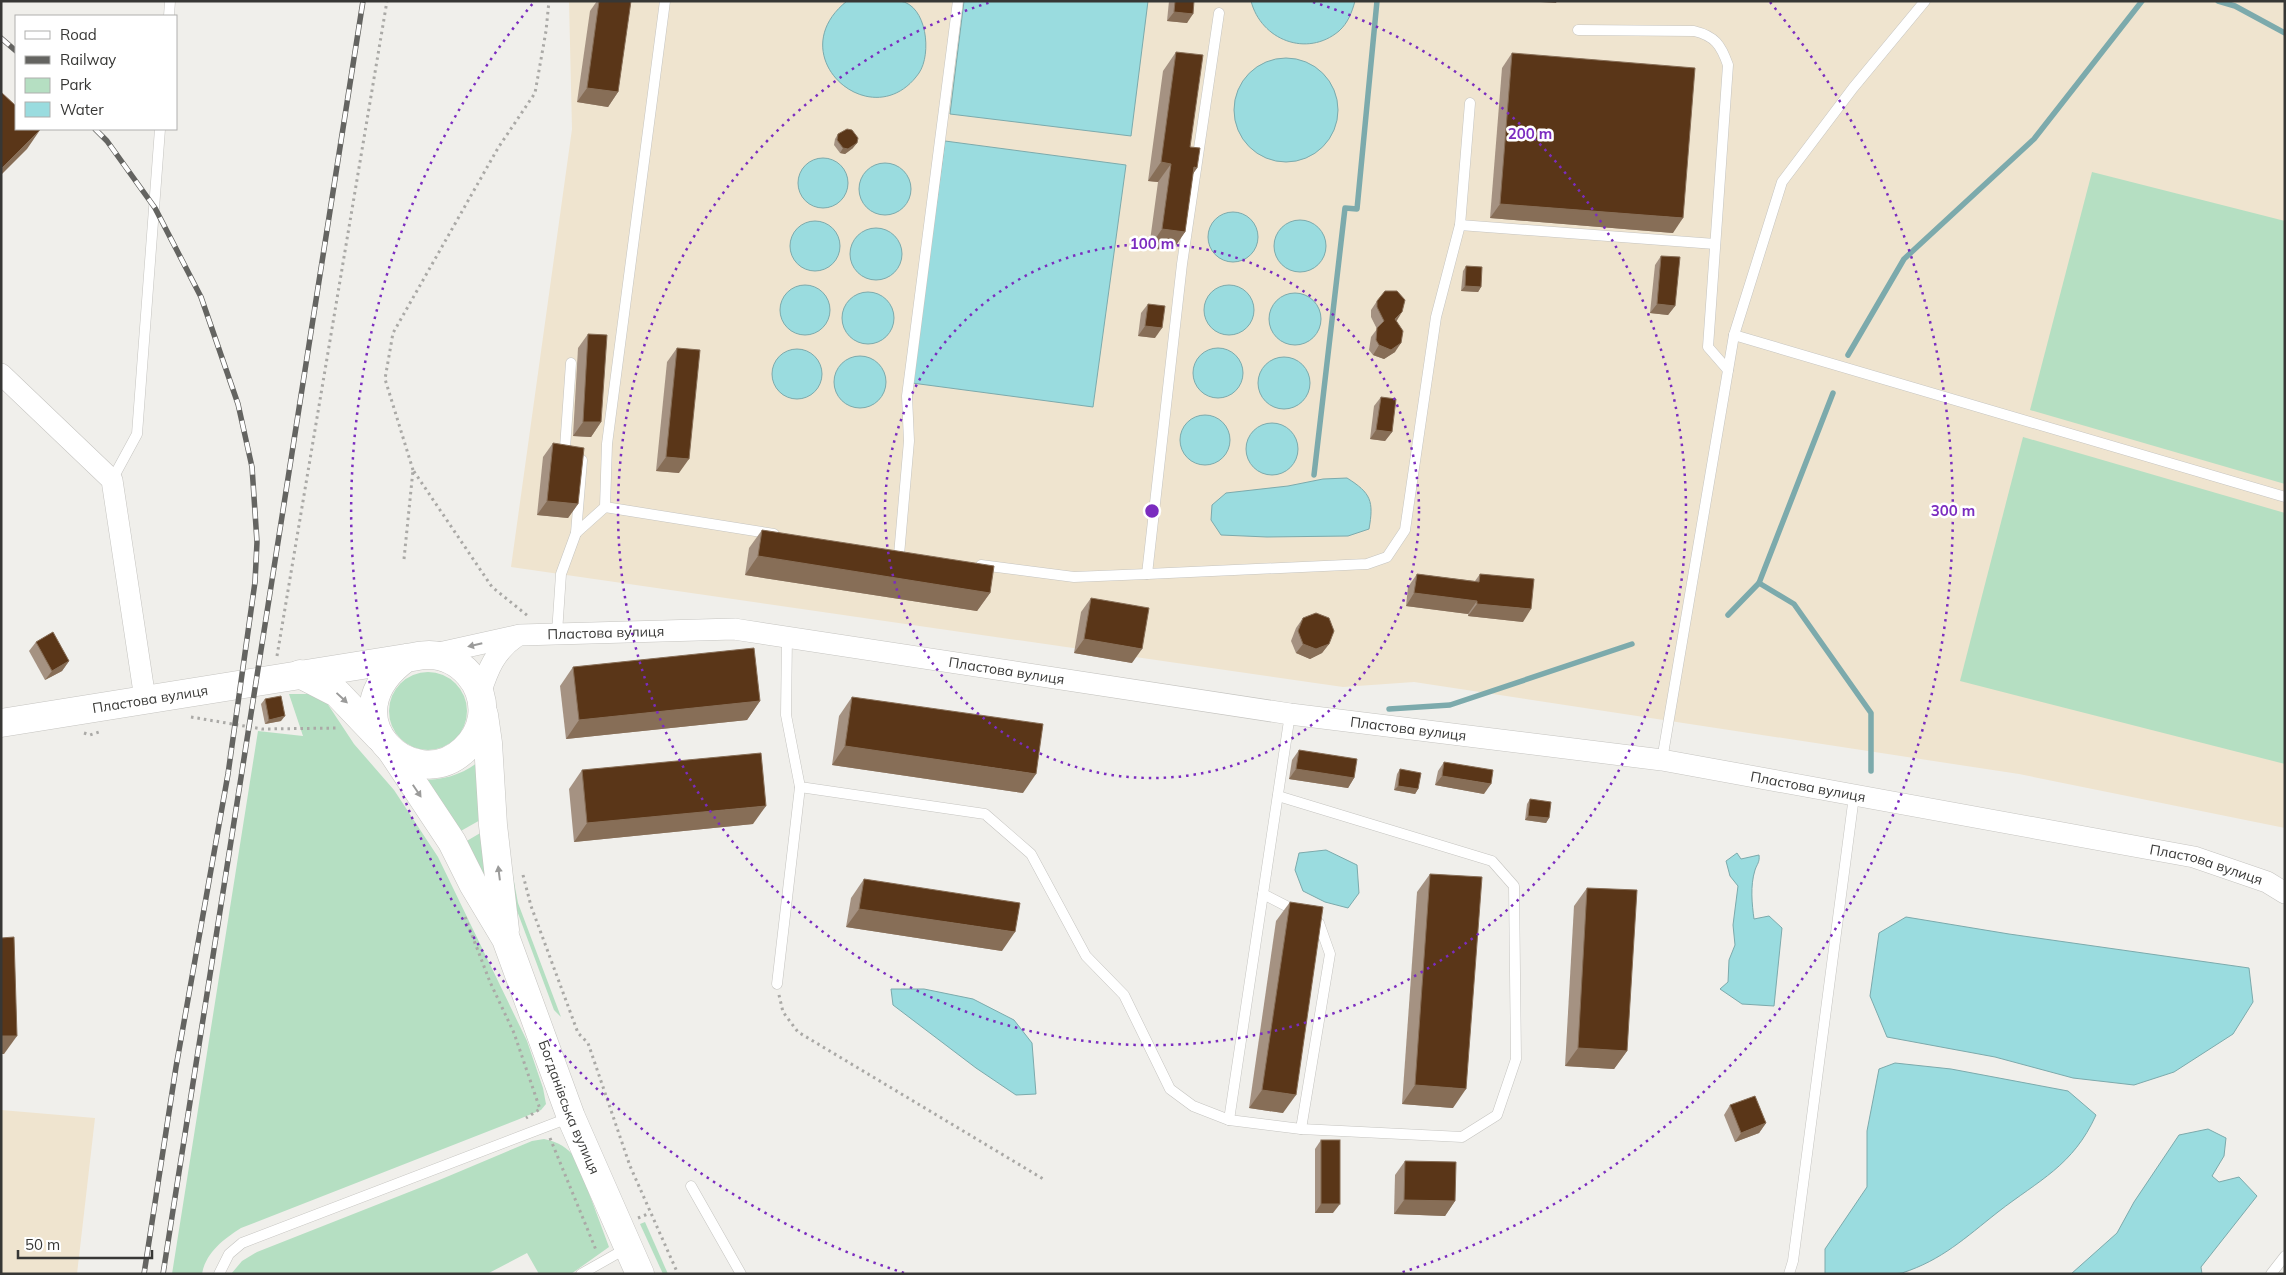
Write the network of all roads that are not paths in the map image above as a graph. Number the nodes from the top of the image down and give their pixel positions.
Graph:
1 (170, 1) edge
2 (665, 1) edge
3 (958, 1) edge
4 (1925, 1) edge
5 (1219, 13) dead end
6 (168, 15) edge
7 (1578, 30) dead end
8 (1470, 103) dead end
9 (160, 130) edge
10 (1460, 225) junction
11 (1715, 244) junction
12 (1734, 335) junction
13 (571, 363) dead end
14 (1728, 370) junction
15 (1, 374) edge
16 (112, 480) junction
17 (2285, 497) edge
18 (604, 507) junction
19 (576, 532) junction
20 (781, 535) edge
21 (898, 554) edge
22 (967, 563) edge
23 (1147, 574) junction
24 (527, 628) junction
25 (558, 633) junction
26 (787, 636) junction
27 (418, 656) junction
28 (288, 669) junction
29 (145, 699) junction
30 (481, 700) junction
31 (1290, 714) junction
32 (1, 724) edge
33 (387, 746) junction
34 (1662, 760) junction
35 (800, 788) junction
36 (1278, 796) junction
37 (1854, 796) junction
38 (2285, 893) edge
39 (1263, 894) junction
40 (506, 939) junction
41 (777, 984) road end
42 (572, 1117) junction
43 (1229, 1120) junction
44 (1301, 1128) junction
45 (691, 1186) dead end
46 (627, 1248) junction
47 (2285, 1256) edge
48 (218, 1274) edge
49 (581, 1274) edge
50 (640, 1274) edge
51 (741, 1274) edge
52 (1789, 1274) edge
53 (2271, 1274) edge

1 - 6 lane
2 - 18 lane
3 - 21 lane
4 - 12 lane
5 - 23 lane
7 - 11 lane
8 - 10 lane
9 - 16 lane
10 - 11 lane
10 - 23 lane
11 - 14 lane
12 - 14 lane
12 - 17 lane
13 - 19 lane
14 - 34 lane
15 - 16 street
16 - 29 street
18 - 19 lane
18 - 20 lane
19 - 25 lane
22 - 23 lane
24 - 25 street, Пластова вулиця
24 -> 27 street, Пластова вулиця
24 - 30 street
25 - 26 street, Пластова вулиця
26 - 31 street, Пластова вулиця
26 - 35 lane
27 - 28 main road, Пластова вулиця
27 - 30 main road
27 - 33 main road
28 - 29 main road, Пластова вулиця
28 -> 33 main road
29 - 32 main road, Пластова вулиця
30 - 33 main road
40 -> 30 main road, Богданівська вулиця
31 - 34 street, Пластова вулиця
31 - 36 lane
33 -> 40 main road, Богданівська вулиця
34 - 37 street, Пластова вулиця
35 - 41 lane
35 - 43 lane
36 - 39 lane
36 - 44 lane
37 - 38 street, Пластова вулиця
37 - 52 lane
39 - 43 lane
39 - 44 lane
40 - 42 main road, Богданівська вулиця
42 - 46 main road, Богданівська вулиця
42 - 48 lane
43 - 44 lane
45 - 51 lane
46 - 49 lane
46 - 50 main road, Богданівська вулиця
47 - 53 lane

